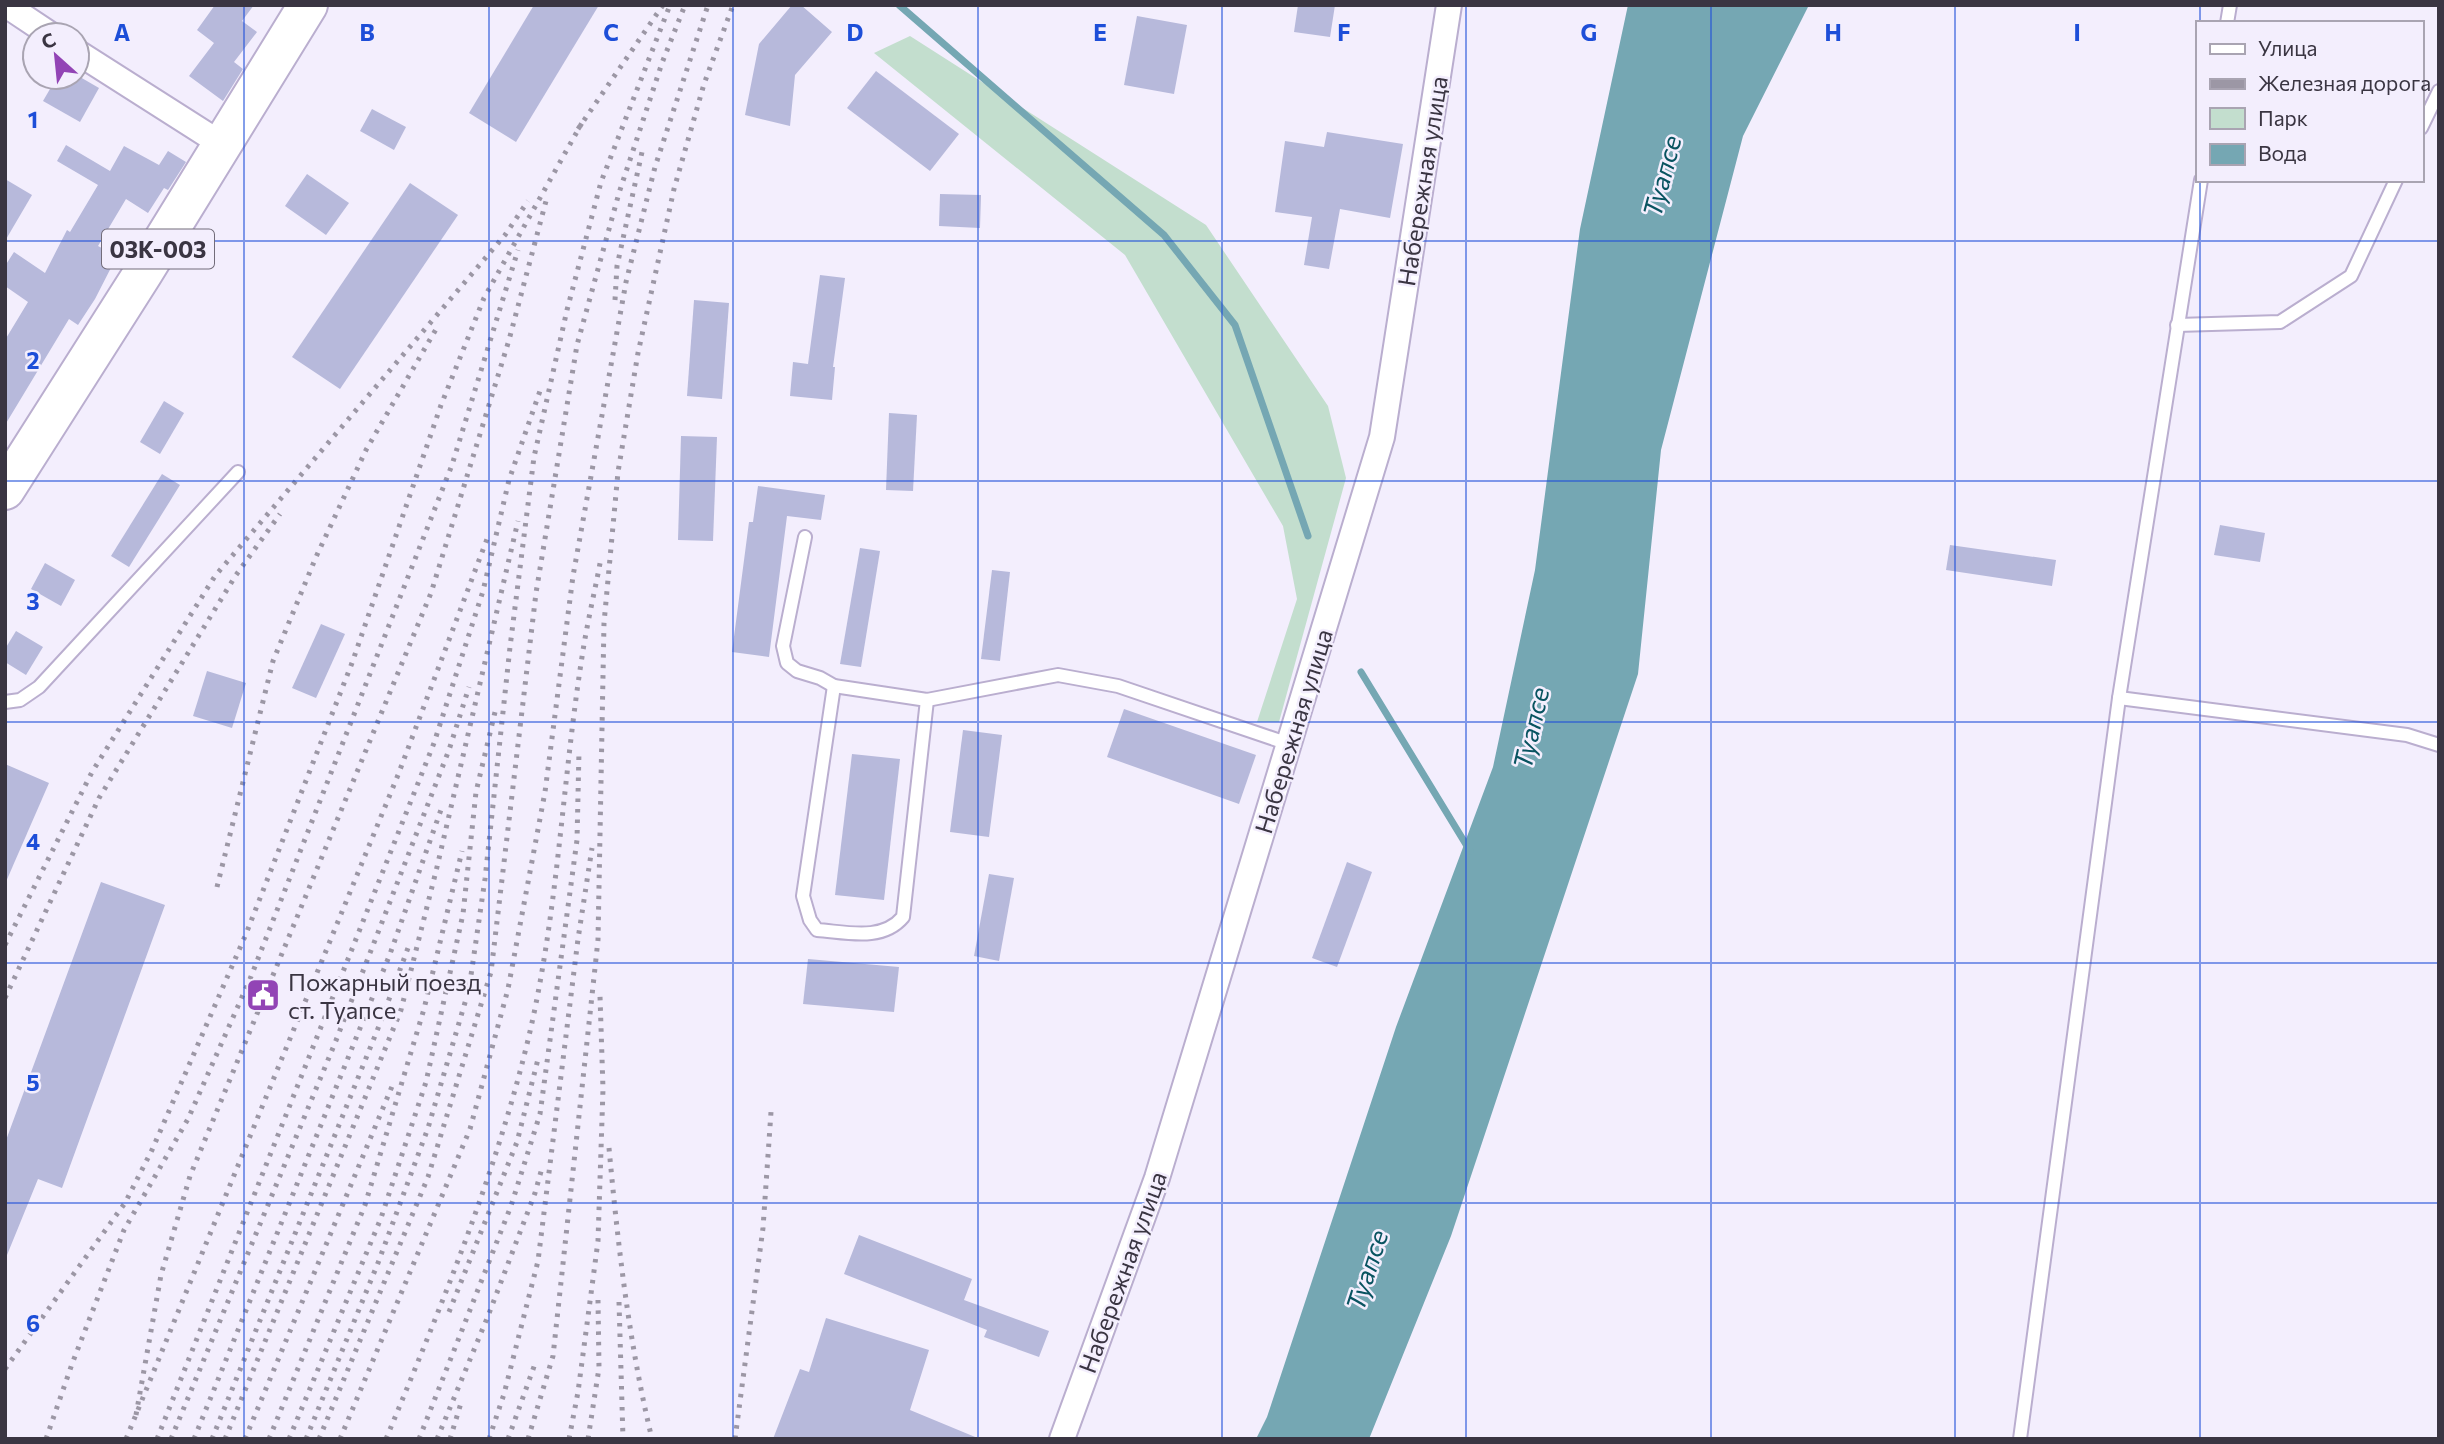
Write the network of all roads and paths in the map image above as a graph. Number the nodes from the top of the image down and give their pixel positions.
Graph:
1 (6, 5) edge
2 (308, 5) edge
3 (1449, 5) edge
4 (30, 21) edge
5 (91, 61) edge
6 (2439, 91) edge
7 (2423, 124) edge
8 (223, 145) junction
9 (2201, 182) edge
10 (2395, 182) edge
11 (2177, 326) junction
12 (238, 472) dead end
13 (5, 490) edge
14 (805, 537) dead end
15 (834, 686) junction
16 (2119, 698) junction
17 (927, 700) junction
18 (5, 702) edge
19 (1289, 744) junction
20 (2439, 745) edge
21 (1062, 1439) edge
22 (2020, 1439) edge

1 - 4 street
2 - 8 main road, 03К-003
3 - 19 street, Набережная улица
5 - 8 street
6 - 7 lane
8 - 13 main road, 03К-003
9 - 11 lane
10 - 11 lane
11 - 16 lane
12 - 18 lane
14 - 15 lane
15 - 17 lane
15 - 17 lane
16 - 20 lane
16 - 22 lane
17 - 19 lane
19 - 21 street, Набережная улица

